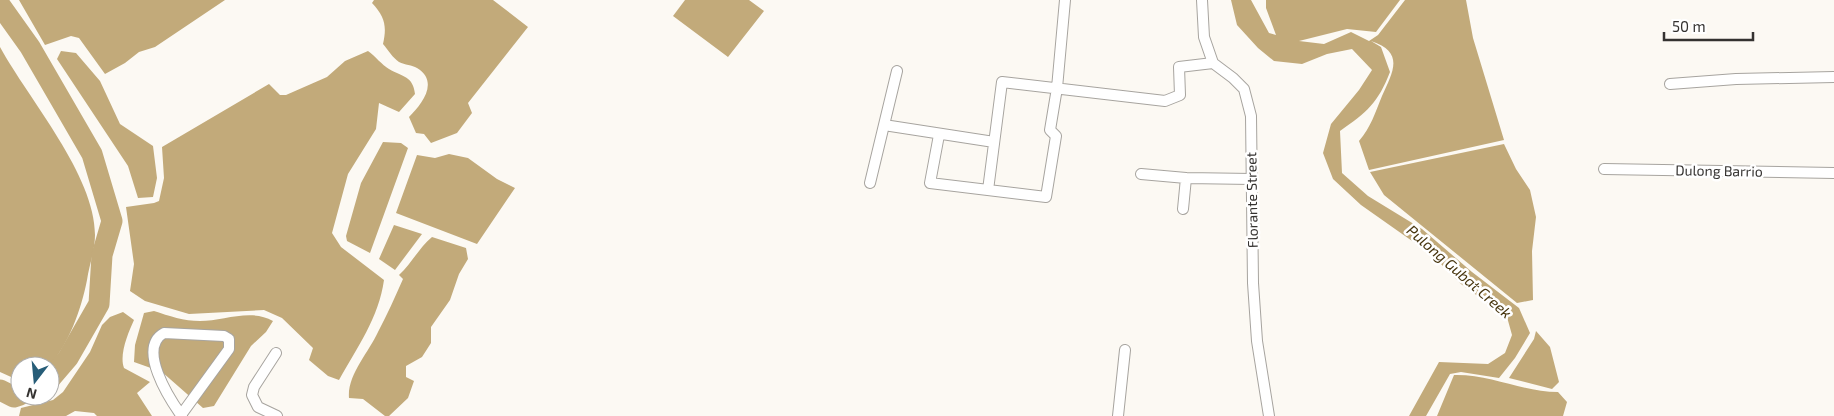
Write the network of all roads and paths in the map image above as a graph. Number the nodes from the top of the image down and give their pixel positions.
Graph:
1 (1065, 0) edge
2 (1202, 0) edge
3 (1213, 63) junction
4 (897, 71) dead end
5 (1834, 77) edge
6 (1670, 84) dead end
7 (1057, 88) junction
8 (884, 124) junction
9 (939, 135) junction
10 (994, 142) junction
11 (1604, 169) dead end
12 (1834, 173) edge
13 (1141, 174) dead end
14 (1186, 178) junction
15 (1252, 179) junction
16 (870, 183) dead end
17 (988, 190) junction
18 (1183, 209) dead end
19 (1125, 350) dead end
20 (276, 354) dead end
21 (182, 416) edge
22 (277, 416) edge
23 (1118, 416) edge
24 (1269, 416) edge

1 - 7 street
2 - 3 street
3 - 7 street
3 - 15 street, Florante Street
4 - 8 street
5 - 6 street
7 - 10 street
7 - 17 street
8 - 9 street
8 - 16 street
9 - 10 street
9 - 17 street
10 - 17 street
11 - 12 street, Dulong Barrio
13 - 14 street
14 - 15 street
14 - 18 street
15 - 24 street, Florante Street
19 - 23 street
20 - 22 street
21 - 21 street

